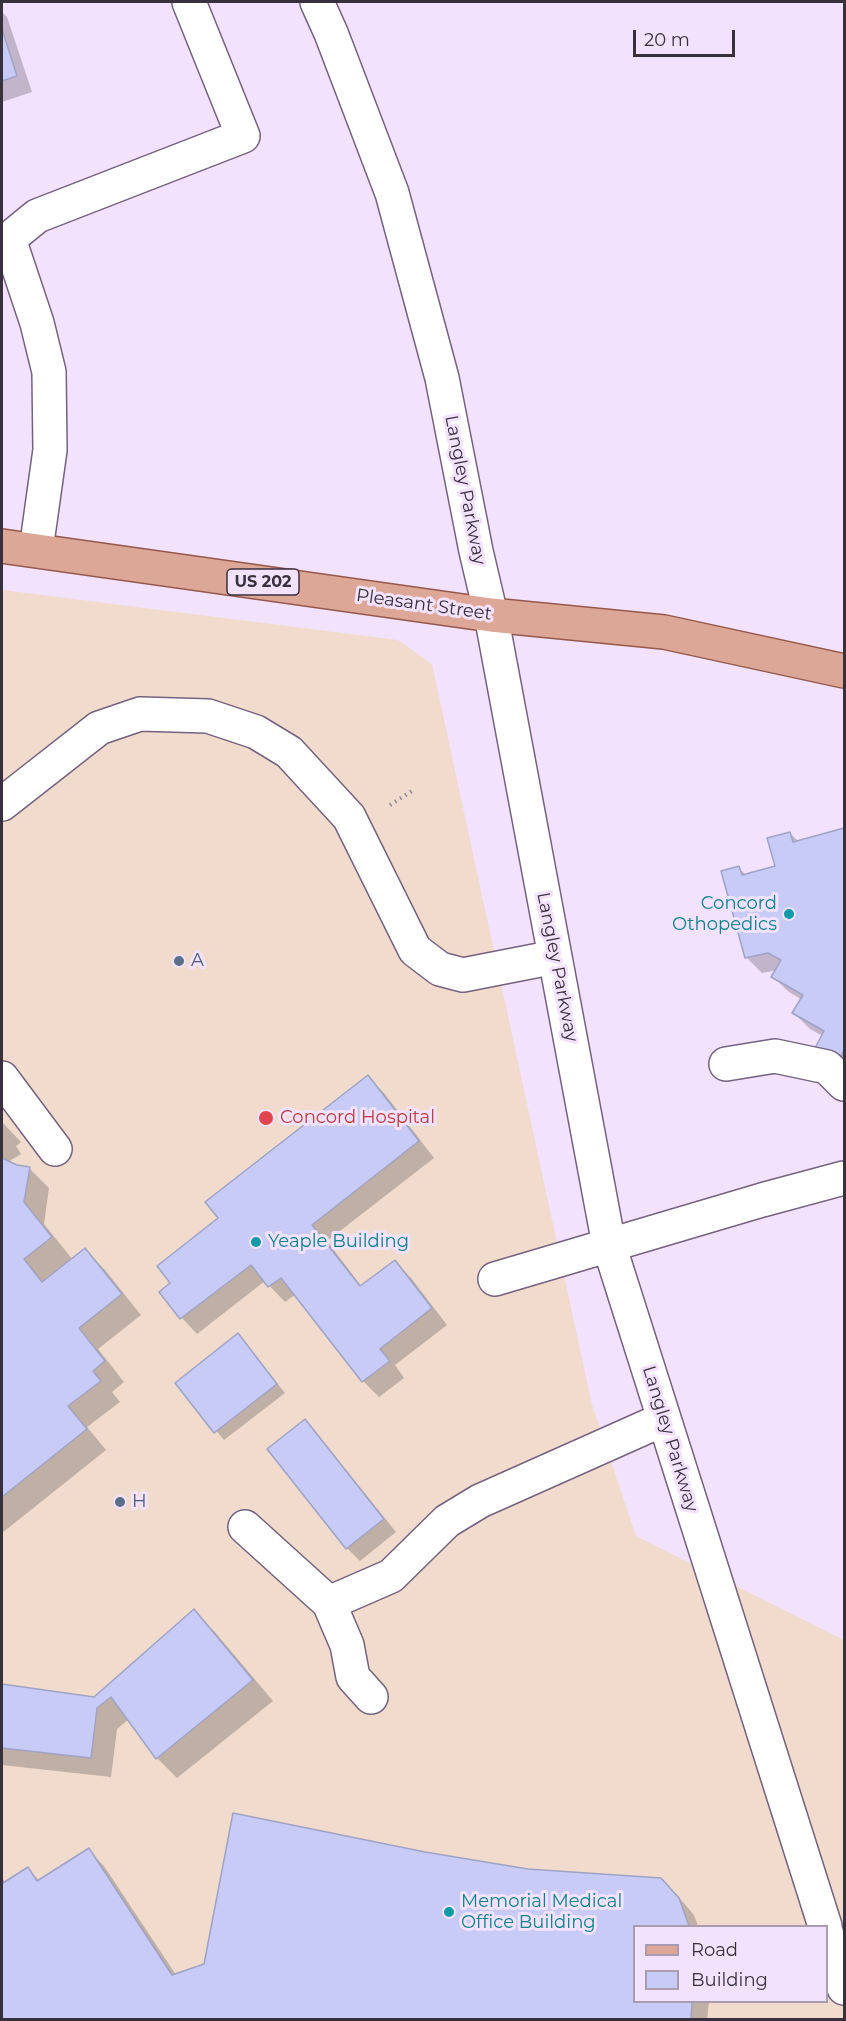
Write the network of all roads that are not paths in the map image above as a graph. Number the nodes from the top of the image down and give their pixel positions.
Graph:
1 (189, 2) edge
2 (317, 2) edge
3 (5, 240) edge
4 (2, 546) edge
5 (36, 550) junction
6 (491, 615) junction
7 (844, 671) edge
8 (2, 804) edge
9 (555, 957) junction
10 (726, 1064) dead end
11 (2, 1077) edge
12 (844, 1084) edge
13 (54, 1149) dead end
14 (844, 1178) edge
15 (609, 1245) junction
16 (495, 1279) dead end
17 (664, 1419) junction
18 (245, 1527) dead end
19 (328, 1603) junction
20 (370, 1697) dead end
21 (825, 1925) edge
22 (828, 1938) edge
23 (844, 1988) edge

1 - 3 street
2 - 6 street, Langley Parkway
3 - 5 street
4 - 5 main road, Pleasant Street / US 202
5 - 6 main road, Pleasant Street / US 202
6 - 7 main road, Pleasant Street / US 202
6 - 9 street, Langley Parkway
8 - 9 street
9 - 15 street, Langley Parkway
10 - 12 street
11 - 13 street
14 - 15 street
15 - 16 street
15 - 17 street, Langley Parkway
17 - 19 street
17 - 21 street, Langley Parkway
18 - 19 street
19 - 20 street
22 - 23 street

